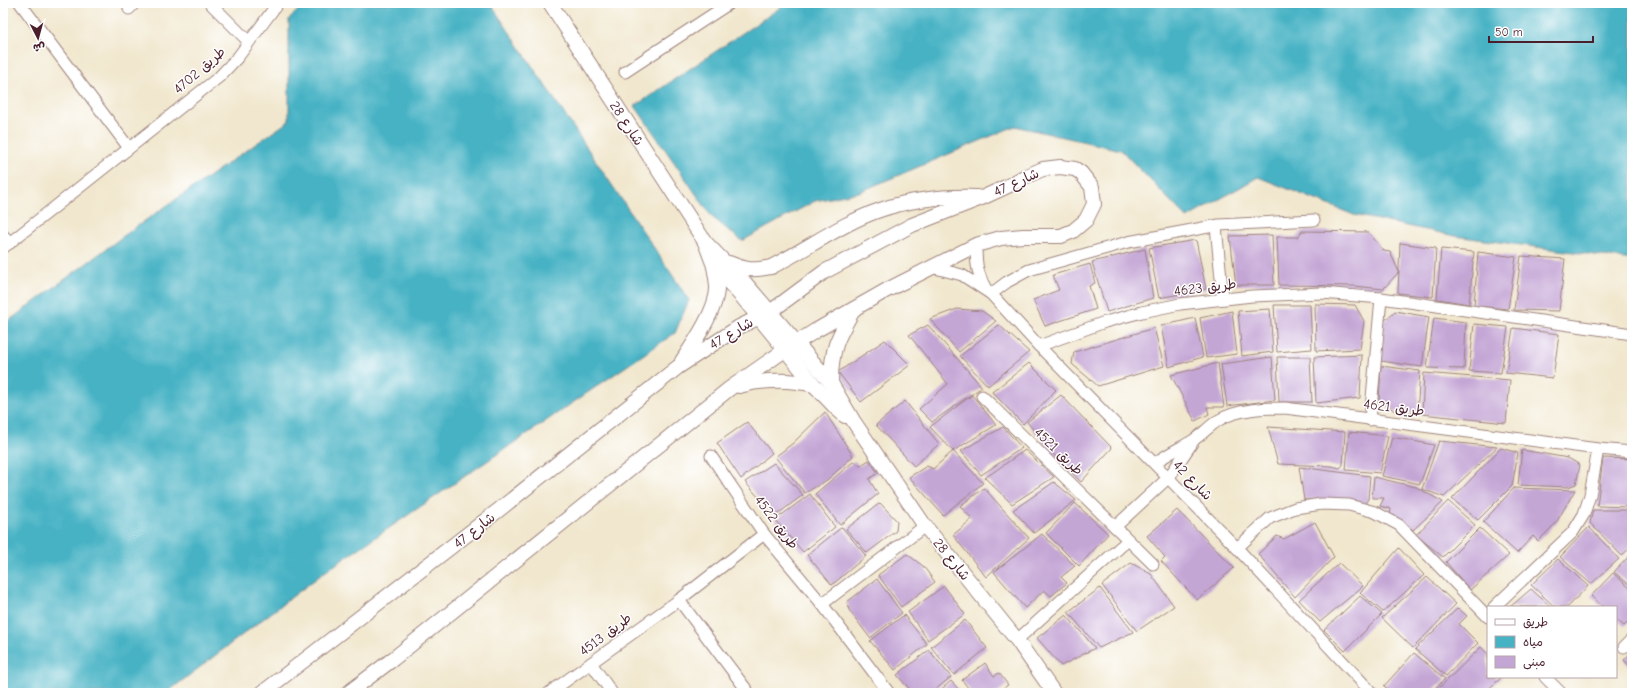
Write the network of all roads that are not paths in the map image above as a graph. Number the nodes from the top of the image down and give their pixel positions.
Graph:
1 (20, 3) edge
2 (210, 3) edge
3 (278, 3) edge
4 (550, 3) edge
5 (730, 3) edge
6 (249, 42) junction
7 (625, 72) dead end
8 (129, 148) junction
9 (984, 197) junction
10 (1314, 220) dead end
11 (1216, 226) junction
12 (5, 242) edge
13 (976, 245) junction
14 (720, 264) junction
15 (931, 267) junction
16 (990, 292) junction
17 (1381, 298) junction
18 (1224, 299) junction
19 (854, 309) junction
20 (764, 314) junction
21 (1632, 334) edge
22 (797, 342) junction
23 (1039, 346) junction
24 (785, 350) junction
25 (678, 367) junction
26 (831, 383) junction
27 (814, 385) junction
28 (729, 389) junction
29 (982, 396) dead end
30 (1370, 420) junction
31 (854, 422) junction
32 (1194, 440) junction
33 (1598, 449) junction
34 (1632, 452) edge
35 (711, 456) dead end
36 (1155, 463) junction
37 (1169, 477) junction
38 (925, 526) junction
39 (1115, 527) junction
40 (764, 534) junction
41 (1128, 540) junction
42 (1238, 548) junction
43 (1153, 564) dead end
44 (679, 600) junction
45 (822, 604) junction
46 (1495, 606) edge
47 (1487, 615) edge
48 (1017, 640) junction
49 (591, 663) junction
50 (1546, 678) edge
51 (262, 693) edge
52 (348, 693) edge
53 (549, 693) edge
54 (612, 693) edge
55 (749, 693) edge
56 (889, 693) edge
57 (1054, 693) edge
58 (1372, 693) edge
59 (1561, 693) edge

1 - 8 street
2 - 6 street
3 - 6 street, طريق 4702
4 - 14 street, شارع 28
5 - 7 street
6 - 8 street, طريق 4702
8 - 12 street, طريق 4702
9 - 13 street, شارع 47
9 - 14 street
9 - 20 street, شارع 47
10 - 11 street
11 - 16 street
11 - 18 street
13 - 15 street, شارع 47
13 - 16 street, شارع 42
14 - 20 street, شارع 28
14 - 25 street
15 - 16 street, شارع 42
15 - 19 street, شارع 47
16 - 23 street, شارع 42
17 - 18 street, طريق 4623
17 - 21 street
17 - 30 street
18 - 23 street, طريق 4623
19 - 22 street, شارع 47
19 - 26 street
20 - 22 street, شارع 28
20 - 24 street, شارع 28
20 - 25 street, شارع 47
22 - 24 street, شارع 47
22 - 26 street, شارع 28
23 - 36 street, شارع 42
24 - 27 street, شارع 28
24 - 28 street, شارع 47
25 - 51 street, شارع 47
26 - 31 street, شارع 28
27 - 28 street
27 - 31 street, شارع 28
28 - 52 street, شارع 47
29 - 39 street, طريق 4521
30 - 32 street, طريق 4621
30 - 33 street, طريق 4621
31 - 38 street, شارع 28
32 - 36 street, طريق 4621
32 - 37 street, طريق 4621
33 - 34 street, طريق 4621
33 - 46 street
35 - 40 street, طريق 4522
36 - 37 street, شارع 42
37 - 39 street
37 - 42 street, شارع 42
38 - 45 street
38 - 48 street, شارع 28
39 - 41 street, طريق 4521
40 - 44 street, طريق 4513
40 - 45 street, طريق 4522
41 - 43 street, طريق 4521
41 - 48 street
42 - 47 street
42 - 58 street, شارع 42
44 - 49 street, طريق 4513
44 - 55 street
45 - 56 street, طريق 4522
48 - 57 street, شارع 28
49 - 53 street, طريق 4513
49 - 54 street
50 - 59 street

